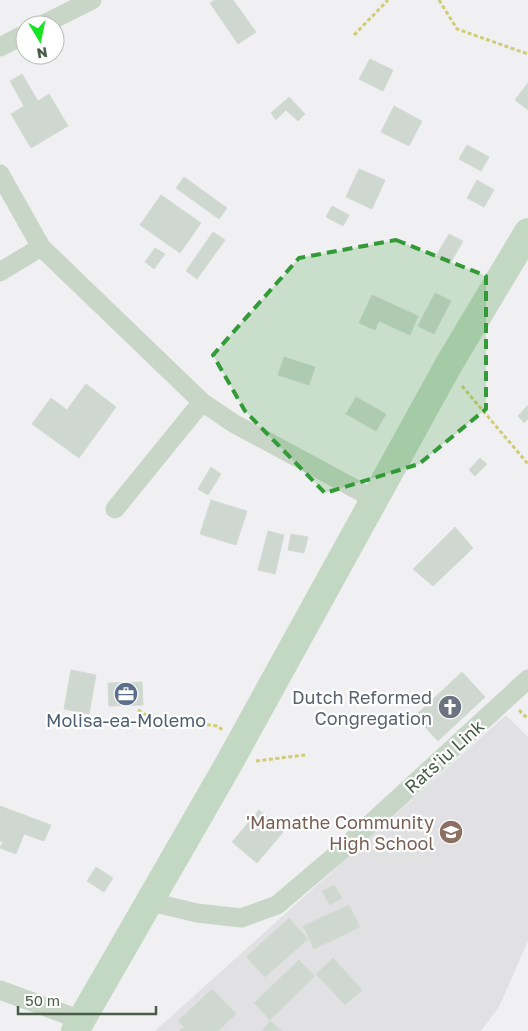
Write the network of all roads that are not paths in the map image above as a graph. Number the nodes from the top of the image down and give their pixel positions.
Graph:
1 (92, 0) edge
2 (62, 15) edge
3 (15, 39) edge
4 (0, 47) edge
5 (0, 174) edge
6 (528, 232) edge
7 (42, 247) junction
8 (0, 272) edge
9 (202, 402) junction
10 (376, 500) junction
11 (115, 509) dead end
12 (528, 679) edge
13 (151, 902) junction
14 (0, 990) edge
15 (78, 1026) edge

1 - 2 street
3 - 4 street
5 - 7 street
6 - 10 main road
7 - 8 street
7 - 9 street
9 - 10 street
9 - 11 street
10 - 13 main road
12 - 13 street, Rats'iu Link
13 - 15 main road
14 - 15 street

